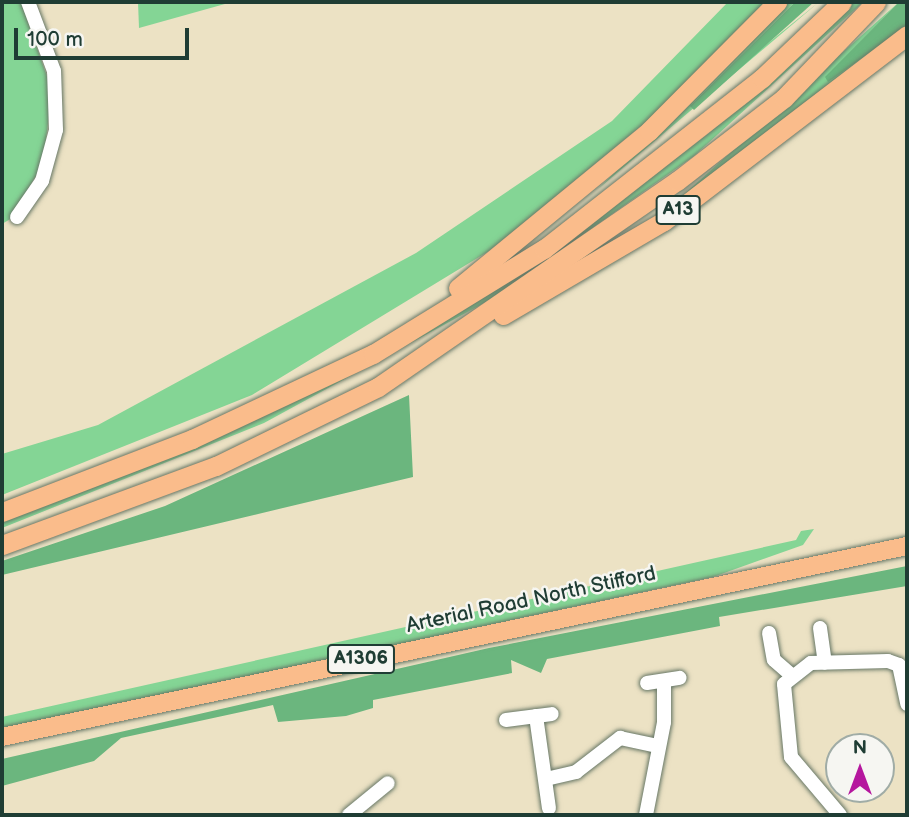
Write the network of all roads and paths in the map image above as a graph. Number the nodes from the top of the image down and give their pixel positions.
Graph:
1 (28, 2) edge
2 (778, 2) edge
3 (842, 2) edge
4 (876, 2) edge
5 (907, 35) edge
6 (17, 217) dead end
7 (373, 354) junction
8 (429, 354) junction
9 (2, 512) edge
10 (2, 545) edge
11 (907, 546) edge
12 (820, 628) dead end
13 (769, 633) dead end
14 (825, 663) junction
15 (903, 663) edge
16 (790, 674) junction
17 (680, 678) dead end
18 (664, 681) junction
19 (648, 683) dead end
20 (907, 704) edge
21 (552, 714) dead end
22 (536, 716) junction
23 (506, 720) dead end
24 (2, 737) edge
25 (658, 746) junction
26 (545, 779) junction
27 (388, 783) dead end
28 (549, 808) dead end
29 (349, 815) edge
30 (646, 815) edge
31 (841, 815) edge

1 - 6 street
2 - 7 highway, A13
3 - 7 highway, A13
4 - 8 highway, A13
5 - 8 highway, A13
7 - 9 highway, A13
8 - 10 highway, A13
11 - 24 main road, Arterial Road North Stifford / A1306
12 - 14 street
13 - 16 street
14 - 15 street
14 - 16 street
15 - 20 street
16 - 31 street
17 - 18 street
18 - 19 street
18 - 25 street
21 - 22 street
22 - 23 street
22 - 26 street
25 - 26 street
25 - 30 street
26 - 28 street
27 - 29 street

